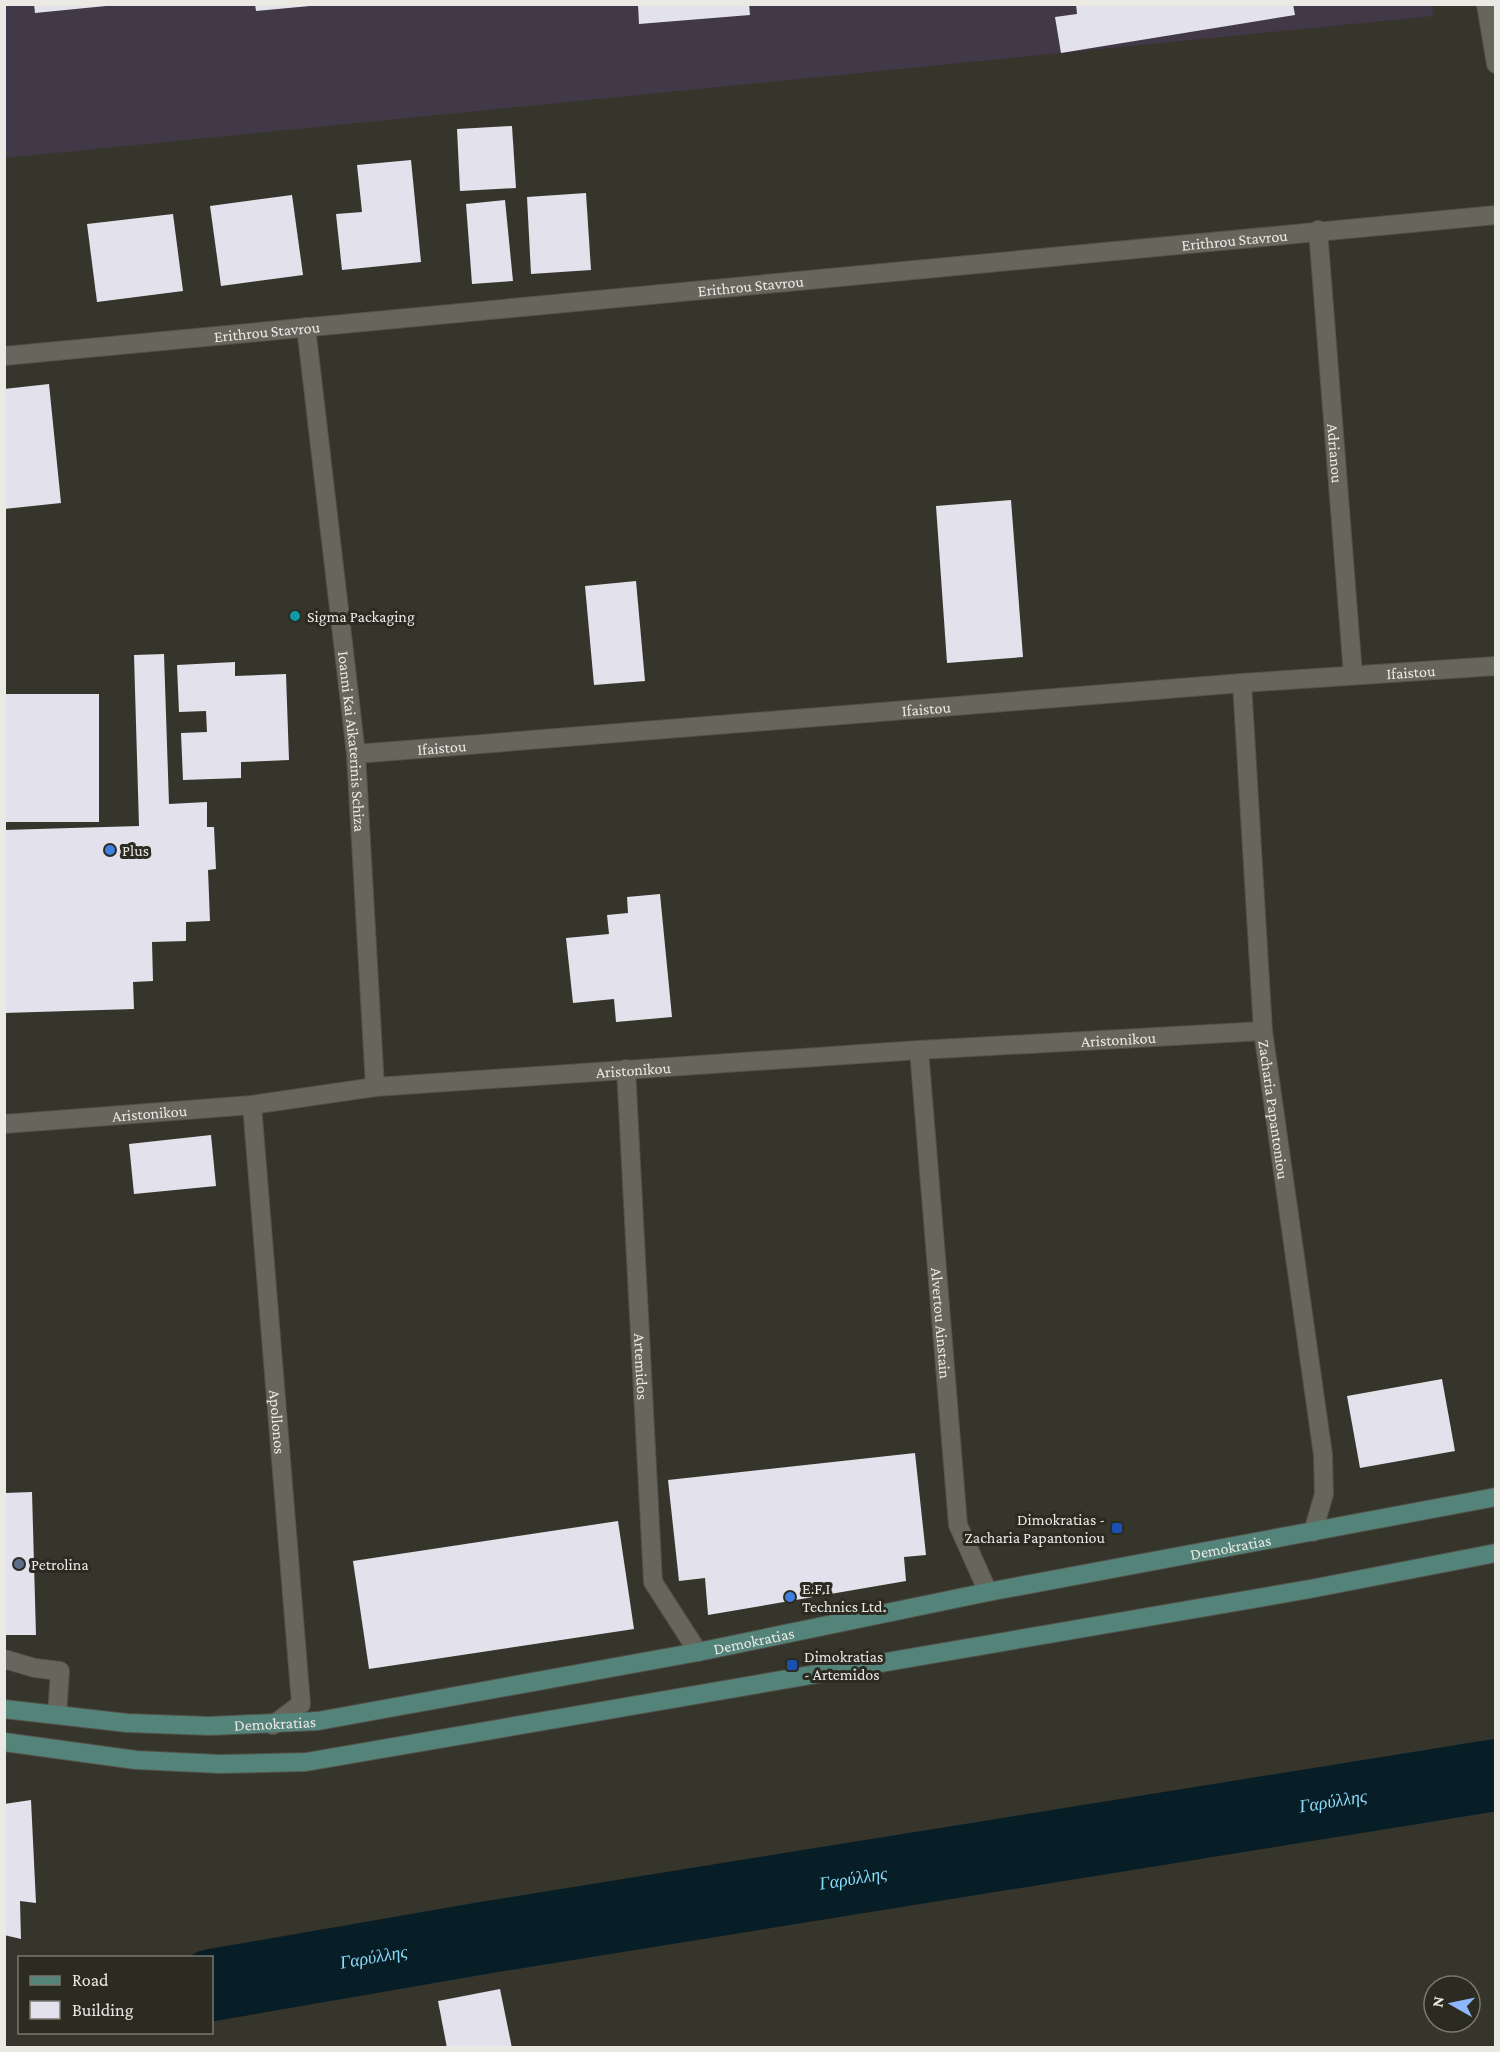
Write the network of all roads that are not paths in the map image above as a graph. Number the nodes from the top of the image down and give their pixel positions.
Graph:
1 (1490, 14) edge
2 (1496, 64) edge
3 (1496, 215) edge
4 (1317, 230) junction
5 (306, 327) junction
6 (4, 356) edge
7 (1496, 666) edge
8 (1353, 675) junction
9 (1242, 683) junction
10 (356, 754) junction
11 (1263, 1031) junction
12 (919, 1050) junction
13 (626, 1069) junction
14 (375, 1087) junction
15 (252, 1105) junction
16 (4, 1124) edge
17 (1496, 1497) edge
18 (1312, 1532) junction
19 (1496, 1553) edge
20 (988, 1592) junction
21 (698, 1652) junction
22 (4, 1659) edge
23 (4, 1709) edge
24 (57, 1715) junction
25 (273, 1725) junction
26 (4, 1742) edge

1 - 2 street
3 - 4 street, Erithrou Stavrou
4 - 5 street, Erithrou Stavrou
4 - 8 street, Adrianou
5 - 6 street, Erithrou Stavrou
5 - 10 street, Ioanni Kai Aikaterinis Schiza
7 - 8 street, Ifaistou
8 - 9 street, Ifaistou
9 - 10 street, Ifaistou
9 - 11 street, Zacharia Papantoniou
10 - 14 street, Ioanni Kai Aikaterinis Schiza
11 - 12 street, Aristonikou
11 - 18 street, Zacharia Papantoniou
12 - 13 street, Aristonikou
12 - 20 street, Alvertou Ainstain
13 - 14 street, Aristonikou
13 - 21 street, Artemidos
14 - 15 street, Aristonikou
15 - 16 street, Aristonikou
15 - 25 street, Apollonos
17 - 18 street, Demokratias
18 - 20 street, Demokratias
19 - 26 street
20 - 21 street, Demokratias
21 - 25 street, Demokratias
22 - 24 street
23 - 24 street, Demokratias
24 - 25 street, Demokratias

